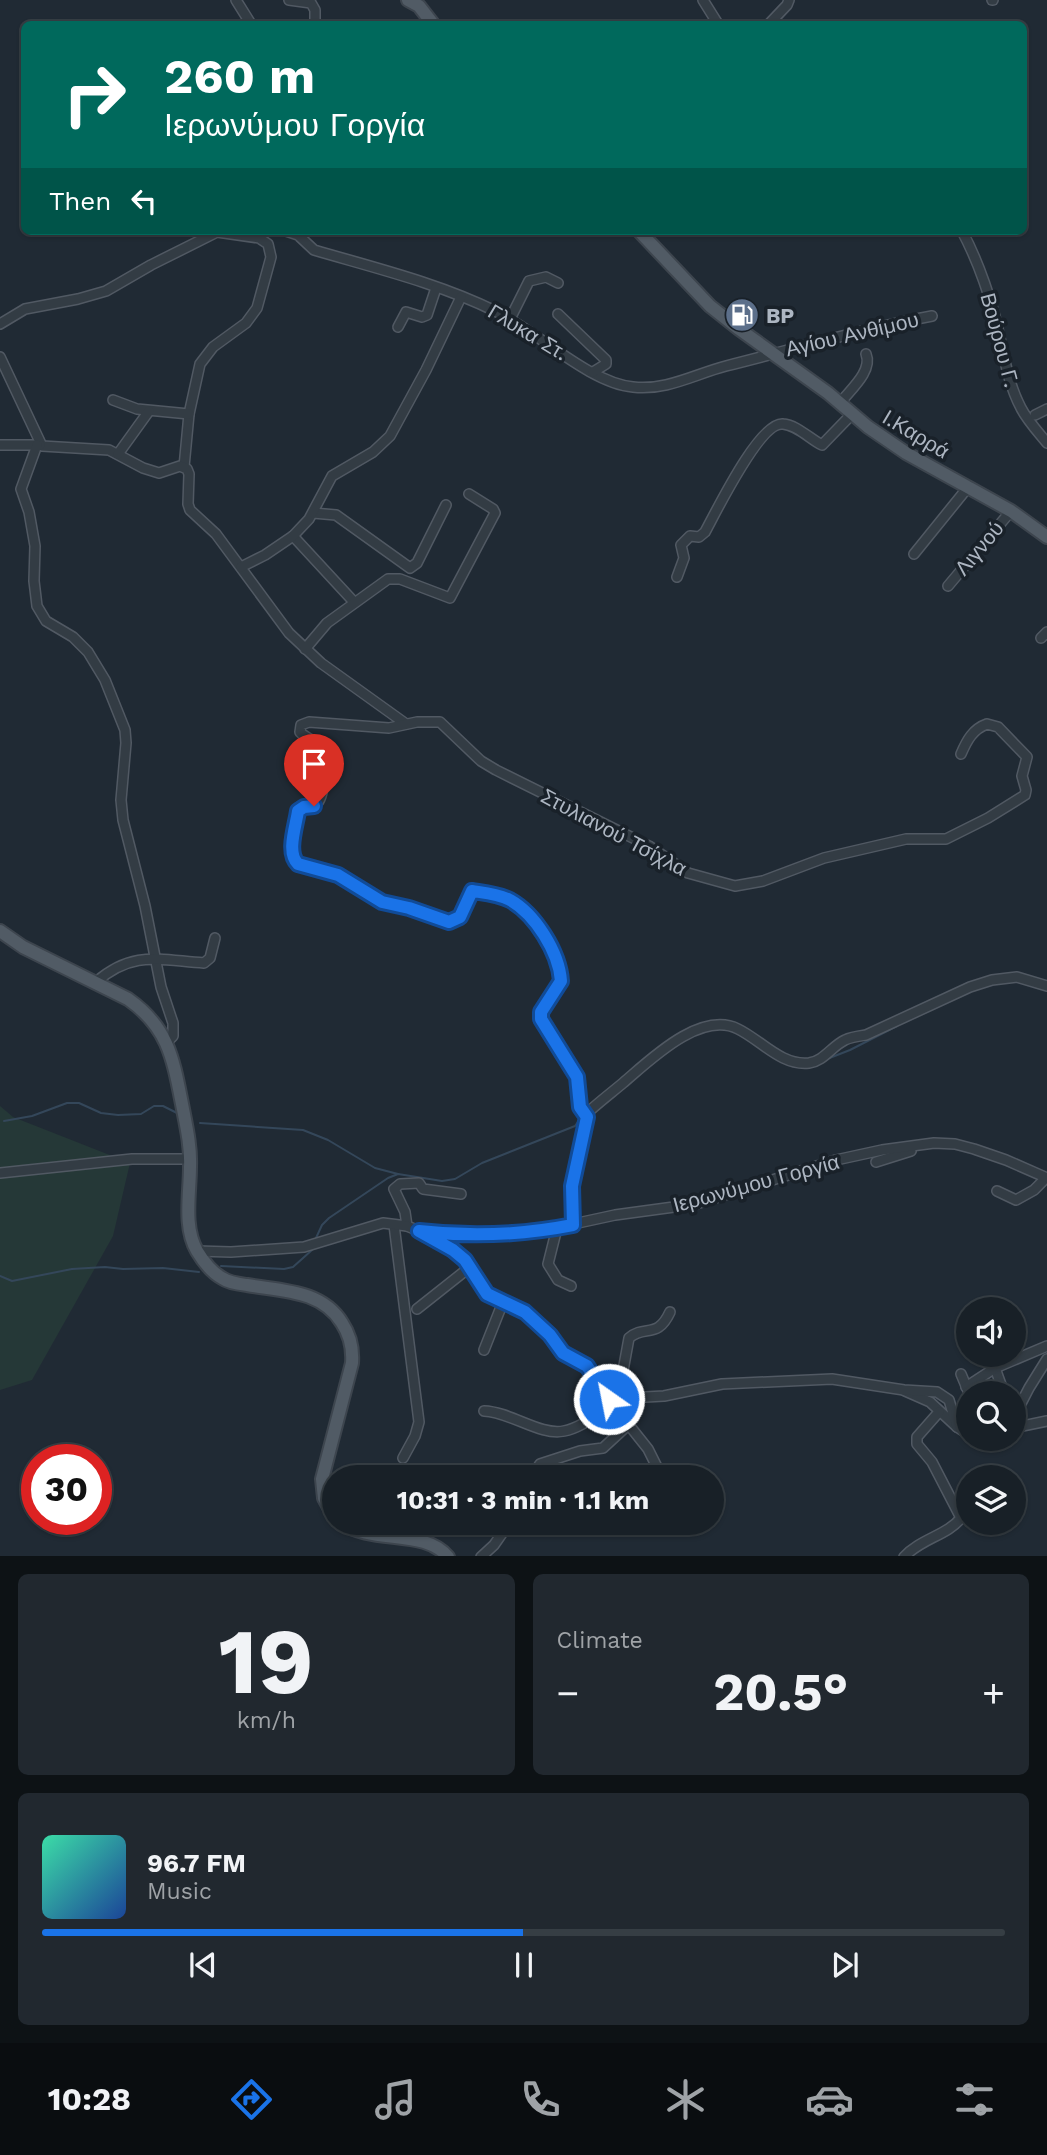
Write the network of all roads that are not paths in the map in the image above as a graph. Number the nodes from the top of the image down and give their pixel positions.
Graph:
1 (236, 0) edge
2 (289, 0) edge
3 (412, 0) edge
4 (703, 0) edge
5 (789, 0) edge
6 (249, 21) edge
7 (315, 21) edge
8 (431, 21) edge
9 (716, 21) edge
10 (772, 21) edge
11 (212, 235) edge
12 (260, 235) edge
13 (298, 235) edge
14 (643, 235) edge
15 (964, 235) edge
16 (558, 283) dead end
17 (436, 288) junction
18 (461, 297) junction
19 (558, 314) dead end
20 (932, 316) dead end
21 (510, 319) junction
22 (0, 324) edge
23 (398, 327) dead end
24 (773, 353) junction
25 (866, 354) dead end
26 (0, 358) edge
27 (593, 372) junction
28 (113, 401) dead end
29 (840, 403) junction
30 (1047, 409) edge
31 (149, 411) junction
32 (189, 414) junction
33 (852, 414) junction
34 (1035, 415) dead end
35 (1047, 443) edge
36 (0, 445) edge
37 (39, 445) junction
38 (118, 454) junction
39 (184, 467) junction
40 (969, 486) junction
41 (469, 494) dead end
42 (446, 505) dead end
43 (1011, 511) junction
44 (313, 513) junction
45 (293, 536) junction
46 (1047, 537) edge
47 (914, 554) dead end
48 (241, 567) junction
49 (677, 577) dead end
50 (948, 586) dead end
51 (354, 602) junction
52 (305, 649) junction
53 (406, 724) junction
54 (961, 754) dead end
55 (0, 931) edge
56 (215, 938) dead end
57 (157, 960) junction
58 (96, 982) junction
59 (1047, 986) edge
60 (167, 1042) junction
61 (584, 1111) junction
62 (918, 1147) junction
63 (190, 1159) junction
64 (876, 1162) dead end
65 (0, 1173) edge
66 (1047, 1178) edge
67 (997, 1191) dead end
68 (461, 1194) dead end
69 (394, 1225) junction
70 (573, 1225) junction
71 (407, 1226) junction
72 (557, 1228) junction
73 (419, 1231) junction
74 (197, 1251) junction
75 (470, 1267) junction
76 (571, 1286) dead end
77 (503, 1302) junction
78 (417, 1309) dead end
79 (670, 1312) dead end
80 (1047, 1346) edge
81 (484, 1350) dead end
82 (1047, 1359) edge
83 (995, 1368) junction
84 (961, 1374) dead end
85 (964, 1381) edge
86 (979, 1381) edge
87 (1000, 1381) edge
88 (904, 1390) junction
89 (1026, 1394) edge
90 (613, 1401) junction
91 (484, 1411) dead end
92 (939, 1412) junction
93 (1047, 1421) edge
94 (956, 1422) edge
95 (628, 1425) junction
96 (1026, 1425) edge
97 (956, 1426) edge
98 (403, 1458) dead end
99 (326, 1465) edge
100 (539, 1465) edge
101 (656, 1465) edge
102 (378, 1535) edge
103 (501, 1535) edge
104 (448, 1556) edge
105 (481, 1556) edge
106 (904, 1556) edge

1 - 6 street
2 - 7 street
3 - 8 main road
4 - 9 street
5 - 10 street
11 - 22 street
12 - 32 street
13 - 17 street, Γλυκα Στ.
14 - 24 main road, Ι.Καρρά
15 - 35 street, Βούρου Γ.
16 - 21 street
17 - 18 street, Γλυκα Στ.
17 - 23 street
18 - 21 street, Γλυκα Στ.
18 - 44 street
19 - 27 street
20 - 24 street, Αγίου Ανθίμου
21 - 27 street, Γλυκα Στ.
24 - 27 street, Γλυκα Στ.
24 - 29 main road, Ι.Καρρά
25 - 29 street
26 - 37 street
28 - 31 street
29 - 33 main road, Ι.Καρρά
30 - 34 street
31 - 32 street
31 - 38 street
32 - 39 street
33 - 40 main road, Ι.Καρρά
33 - 49 street
36 - 37 street
37 - 38 street
37 - 57 street
38 - 39 street
39 - 48 street
40 - 43 main road, Ι.Καρρά
40 - 47 street
41 - 51 street
42 - 44 street
43 - 46 main road, Ι.Καρρά
43 - 50 street, Λιγνού
44 - 45 street
45 - 48 street
45 - 51 street
48 - 52 street
51 - 52 street
52 - 53 street
53 - 54 street, Στυλιανού Τσίχλα
53 - 61 street
55 - 58 main road
56 - 57 street
57 - 58 street
57 - 60 street
58 - 60 main road
59 - 61 street
60 - 63 main road
61 - 70 street
62 - 64 street
62 - 66 street, Ιερωνύμου Γοργία
62 - 70 street, Ιερωνύμου Γοργία
63 - 65 street
63 - 74 main road
66 - 67 street
68 - 71 street
69 - 71 street
69 - 74 street
69 - 98 street
70 - 72 street, Ιερωνύμου Γοργία
71 - 73 street
72 - 73 street, Ιερωνύμου Γοργία
72 - 76 street
73 - 75 street
74 - 99 main road
75 - 77 street
75 - 78 street
77 - 81 street
77 - 90 street
79 - 90 street
80 - 83 street
82 - 89 street
83 - 86 street
83 - 87 street
84 - 85 street
88 - 90 street
88 - 92 street
88 - 94 street
90 - 91 street
90 - 95 street
92 - 97 street
92 - 106 street
93 - 96 street
95 - 100 street
95 - 101 street
102 - 104 main road
103 - 105 street

